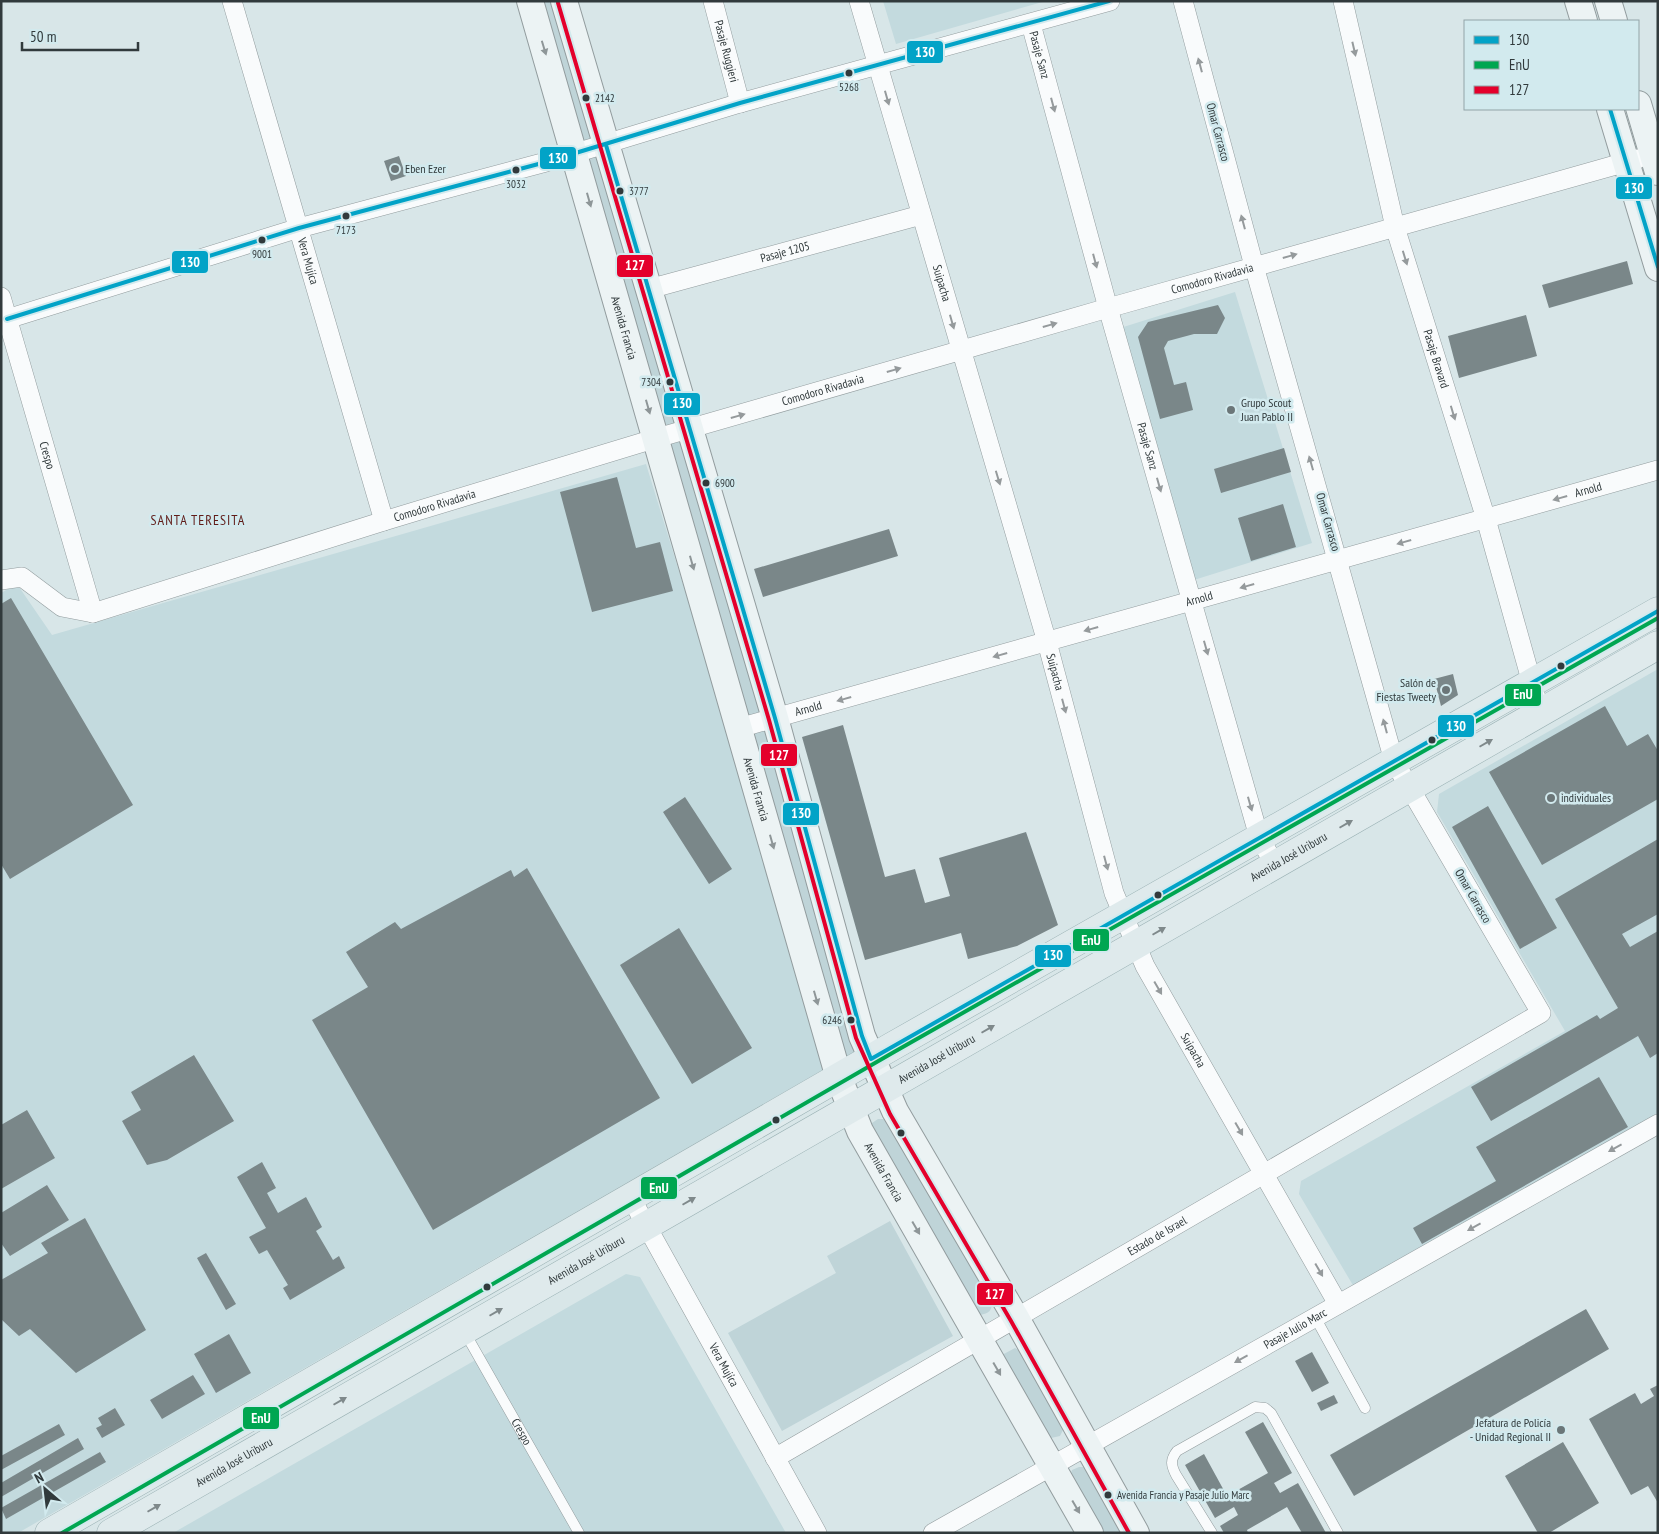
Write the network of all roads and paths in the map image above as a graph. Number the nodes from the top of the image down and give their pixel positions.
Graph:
1 (232, 1) edge
2 (530, 1) edge
3 (564, 1) edge
4 (713, 1) edge
5 (859, 1) edge
6 (1110, 1) edge
7 (1182, 1) edge
8 (1343, 1) edge
9 (1578, 1) edge
10 (1608, 1) edge
11 (1584, 20) edge
12 (1614, 20) edge
13 (1031, 24) junction
14 (877, 64) junction
15 (740, 103) junction
16 (1639, 107) edge
17 (1610, 110) edge
18 (606, 145) junction
19 (575, 153) junction
20 (1656, 160) edge
21 (1626, 162) junction
22 (921, 215) junction
23 (1395, 227) junction
24 (299, 228) junction
25 (1254, 266) junction
26 (1658, 268) edge
27 (649, 289) junction
28 (1, 297) edge
29 (1108, 308) junction
30 (4, 320) edge
31 (961, 351) junction
32 (691, 429) junction
33 (657, 438) junction
34 (1658, 470) edge
35 (1486, 518) junction
36 (384, 521) junction
37 (1339, 560) junction
38 (1, 580) edge
39 (1193, 601) junction
40 (1658, 611) edge
41 (93, 614) junction
42 (1047, 642) junction
43 (1658, 645) edge
44 (1531, 683) junction
45 (1540, 712) junction
46 (775, 718) junction
47 (739, 728) junction
48 (1394, 761) junction
49 (1410, 787) junction
50 (1259, 837) junction
51 (1275, 865) junction
52 (1123, 915) junction
53 (1136, 944) junction
54 (1541, 1013) joint
55 (871, 1059) junction
56 (839, 1078) junction
57 (885, 1088) junction
58 (850, 1109) junction
59 (1658, 1124) edge
60 (1265, 1174) junction
61 (630, 1198) junction
62 (646, 1226) junction
63 (448, 1303) junction
64 (1338, 1304) junction
65 (1315, 1317) junction
66 (1016, 1318) junction
67 (464, 1330) junction
68 (980, 1339) junction
69 (289, 1394) junction
70 (1365, 1408) dead end
71 (306, 1421) junction
72 (1088, 1446) junction
73 (775, 1458) junction
74 (1052, 1466) junction
75 (49, 1533) edge
76 (111, 1533) edge
77 (579, 1533) edge
78 (817, 1533) edge
79 (933, 1533) edge
80 (1090, 1533) edge
81 (1136, 1533) edge
82 (1212, 1533) edge
83 (1338, 1533) edge

1 - 24 street, Vera Mujíca
2 -> 19 main road, Avenida Francia
3 - 18 main road
4 - 15 street, Pasaje Ruggieri
5 - 14 street, Suipacha
6 - 13 street
25 -> 7 street, Omar Carrasco
8 -> 23 street, Pasaje Bravard
9 - 11 main road
10 - 12 main road
13 - 14 street
13 -> 29 street, Pasaje Sanz
14 - 15 street
14 -> 22 street, Suipacha
15 - 18 street
16 - 20 main road
17 - 21 main road
18 - 19 street
18 - 27 main road
19 - 24 street
19 -> 33 main road, Avenida Francia
20 - 21 street, Comodoro Rivadavia
21 - 23 street, Comodoro Rivadavia
21 - 26 main road
22 - 27 street, Pasaje 1205
22 -> 31 street, Suipacha
25 -> 23 street, Comodoro Rivadavia
23 -> 35 street, Pasaje Bravard
24 - 30 street
24 - 36 street, Vera Mujíca
25 - 29 street, Comodoro Rivadavia
37 -> 25 street, Omar Carrasco
27 - 32 main road
28 - 30 street, Crespo
31 -> 29 street, Comodoro Rivadavia
29 -> 39 street, Pasaje Sanz
30 - 41 street, Crespo
32 -> 31 street, Comodoro Rivadavia
31 -> 42 street, Suipacha
32 - 33 street, Comodoro Rivadavia
32 - 46 main road
33 - 36 street, Comodoro Rivadavia
33 -> 47 main road, Avenida Francia
34 -> 35 street, Arnold
35 -> 37 street, Arnold
35 - 44 street, Pasaje Bravard
36 - 41 street, Comodoro Rivadavia
37 -> 39 street, Arnold
48 -> 37 street, Omar Carrasco
38 - 41 street
39 -> 42 street, Arnold
39 -> 50 street, Pasaje Sanz
40 - 44 main road
42 -> 46 street, Arnold
42 -> 52 street, Suipacha
43 - 45 main road, Avenida José Uriburu
44 - 45 street, Pasaje Bravard
44 - 48 main road
49 -> 45 main road, Avenida José Uriburu
46 - 47 street, Arnold
46 - 55 main road
47 -> 56 main road, Avenida Francia
48 - 49 street, Omar Carrasco
48 - 50 main road
51 -> 49 main road, Avenida José Uriburu
49 - 54 street, Omar Carrasco
50 - 51 street, Pasaje Sanz
50 - 52 main road
53 -> 51 main road, Avenida José Uriburu
52 - 53 street, Suipacha
52 - 55 main road
57 -> 53 main road, Avenida José Uriburu
53 -> 60 street, Suipacha
54 - 60 street, Estado de Israel
55 - 56 main road
55 - 57 main road
56 - 58 main road, Avenida Francia
56 - 61 main road
57 - 58 main road, Avenida José Uriburu
57 - 66 main road
62 -> 58 main road, Avenida José Uriburu
58 -> 68 main road, Avenida Francia
59 -> 64 street, Pasaje Julio Marc
60 -> 64 street, Suipacha
60 - 66 street, Estado de Israel
61 - 62 street, Vera Mujíca
61 - 63 main road
67 -> 62 main road, Avenida José Uriburu
62 - 73 street, Vera Mujíca
63 - 67 street
63 - 69 main road
64 - 65 street, Pasaje Julio Marc
65 - 70 lane
65 -> 72 street, Pasaje Julio Marc
66 - 68 street, Estado de Israel
66 - 72 main road
71 -> 67 main road, Avenida José Uriburu
67 - 77 lane, Crespo
68 - 73 street, Estado de Israel
68 -> 74 main road, Avenida Francia
69 - 71 street
69 - 75 main road
76 -> 71 main road, Avenida José Uriburu
72 - 74 street, Pasaje Julio Marc
72 - 81 main road
73 - 78 street, Vera Mujíca
74 - 79 street, Pasaje Julio Marc
74 -> 80 main road, Avenida Francia
82 - 83 lane

